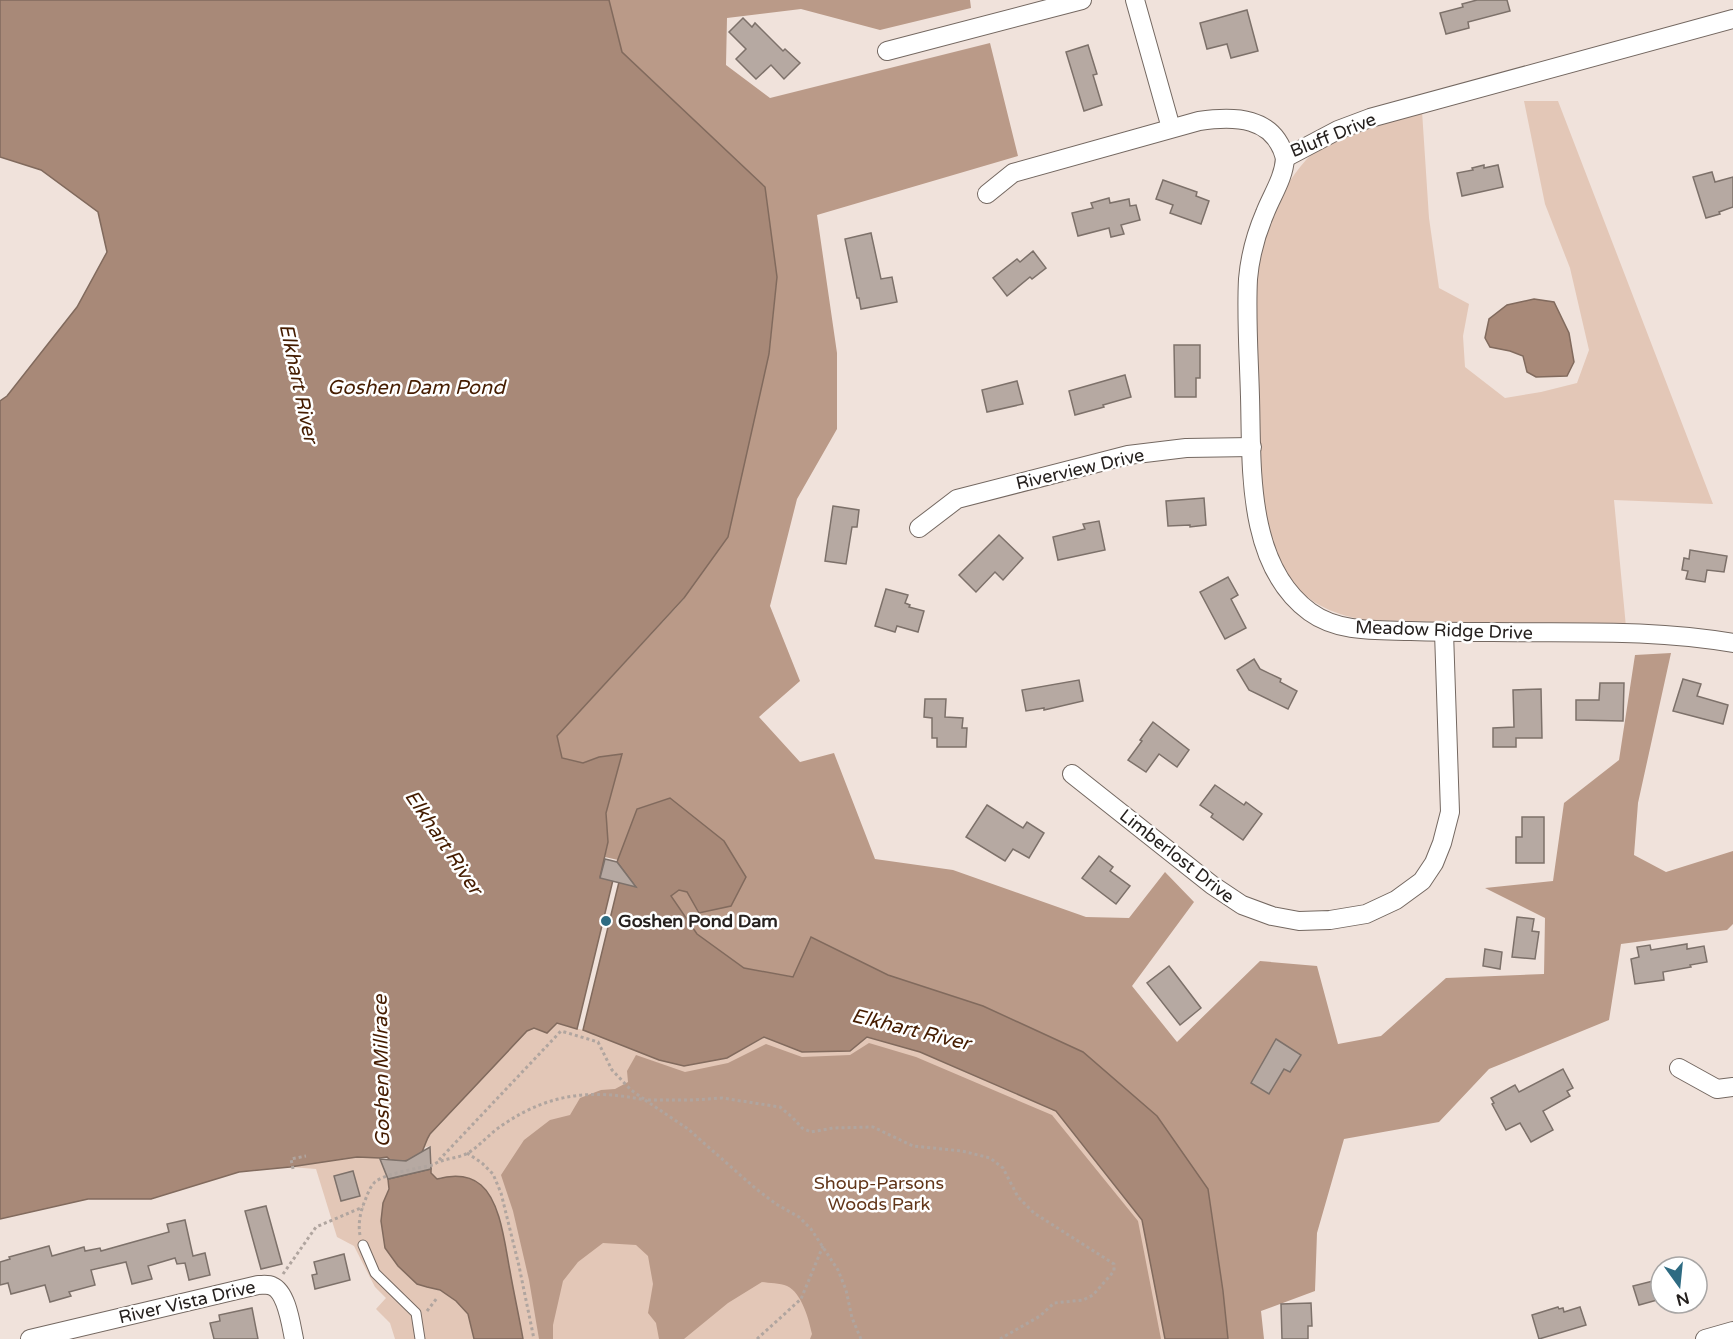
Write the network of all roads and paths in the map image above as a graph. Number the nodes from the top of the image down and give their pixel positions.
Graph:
1 (1082, 0) edge
2 (1135, 0) edge
3 (1733, 19) edge
4 (887, 51) dead end
5 (1171, 128) junction
6 (1285, 158) junction
7 (987, 194) dead end
8 (1252, 447) junction
9 (919, 528) dead end
10 (1444, 632) junction
11 (1733, 643) edge
12 (1072, 774) dead end
13 (1679, 1068) dead end
14 (1733, 1087) edge
15 (645, 1100) junction
16 (467, 1153) junction
17 (306, 1156) dead end
18 (438, 1161) junction
19 (294, 1169) dead end
20 (363, 1207) junction
21 (363, 1245) joint
22 (823, 1246) junction
23 (274, 1286) junction
24 (1733, 1331) edge
25 (30, 1339) edge
26 (294, 1339) edge
27 (420, 1339) edge
28 (534, 1339) edge
29 (758, 1339) edge
30 (861, 1339) edge
31 (1000, 1339) edge
32 (1705, 1339) edge

1 - 4 street
2 - 5 street
3 - 6 street, Bluff Drive
5 - 6 street, Bluff Drive
5 - 7 street, Bluff Drive
6 - 8 street, Meadow Ridge Drive
8 - 9 street, Riverview Drive
8 - 10 street, Meadow Ridge Drive
10 - 11 street, Meadow Ridge Drive
10 - 12 street, Limberlost Drive
13 - 14 street
15 - 16 path
15 - 18 path
15 - 22 path
15 - 31 path
16 - 18 path
16 - 28 path
17 - 19 path
18 - 20 path
20 - 21 path
20 - 23 path
21 - 27 lane
22 - 29 path
22 - 30 path
23 - 25 street, River Vista Drive
23 - 26 street
24 - 32 street

